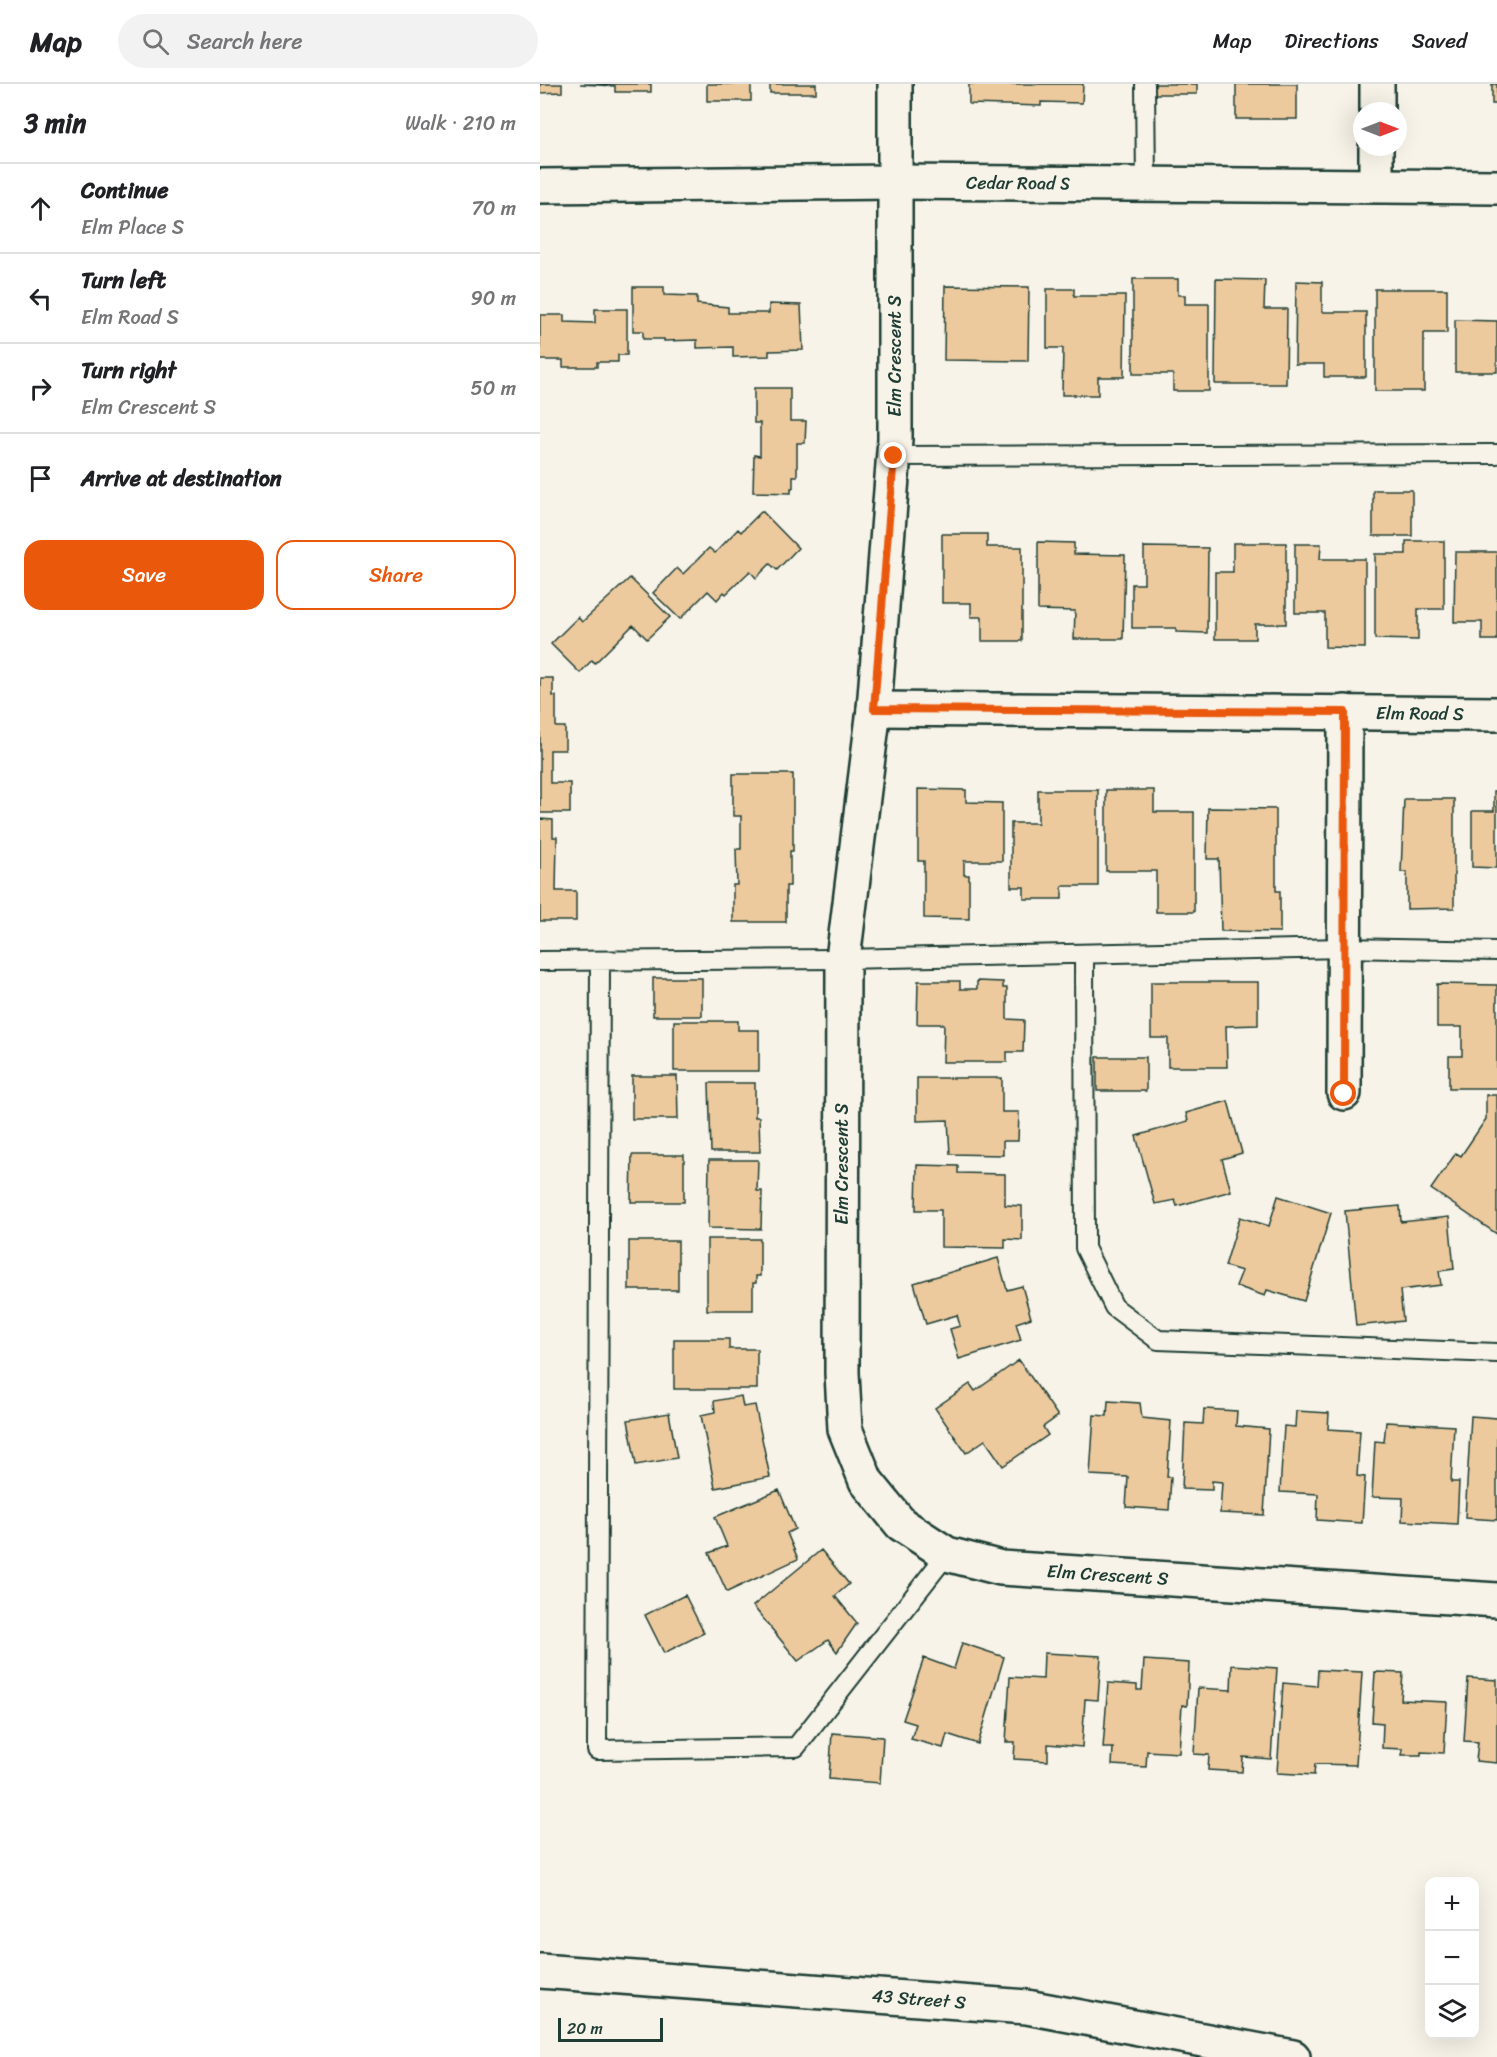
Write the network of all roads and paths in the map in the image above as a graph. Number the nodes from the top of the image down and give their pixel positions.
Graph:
1 (895, 84) edge
2 (1145, 84) edge
3 (1377, 84) edge
4 (1377, 102) edge
5 (1376, 156) edge
6 (895, 182) junction
7 (1146, 184) junction
8 (1376, 185) junction
9 (540, 186) edge
10 (1497, 187) edge
11 (1497, 454) edge
12 (894, 456) junction
13 (874, 709) junction
14 (1345, 712) junction
15 (1497, 714) edge
16 (1344, 948) junction
17 (1497, 951) edge
18 (1084, 954) junction
19 (843, 959) junction
20 (600, 960) junction
21 (540, 961) edge
22 (1344, 1094) dead end
23 (1497, 1353) edge
24 (947, 1554) junction
25 (1497, 1600) edge
26 (540, 1971) edge
27 (1293, 2057) edge

1 - 6 main road, Elm Crescent S
2 - 7 lane
3 - 4 main road
5 - 8 main road
6 - 7 main road, Cedar Road S
6 - 9 main road, Cedar Road S
6 - 12 main road, Elm Crescent S
7 - 8 main road, Cedar Road S
8 - 10 main road, Cedar Road S
11 - 12 lane
12 - 13 main road, Elm Crescent S
13 - 14 main road, Elm Road S
13 - 19 main road, Elm Crescent S
14 - 15 main road, Elm Road S
14 - 16 main road
16 - 17 lane
16 - 18 lane
16 - 22 main road
18 - 19 lane
18 - 23 lane
19 - 20 lane
19 - 24 main road, Elm Crescent S
20 - 21 lane
20 - 24 lane
24 - 25 main road, Elm Crescent S
26 - 27 main road, 43 Street S

